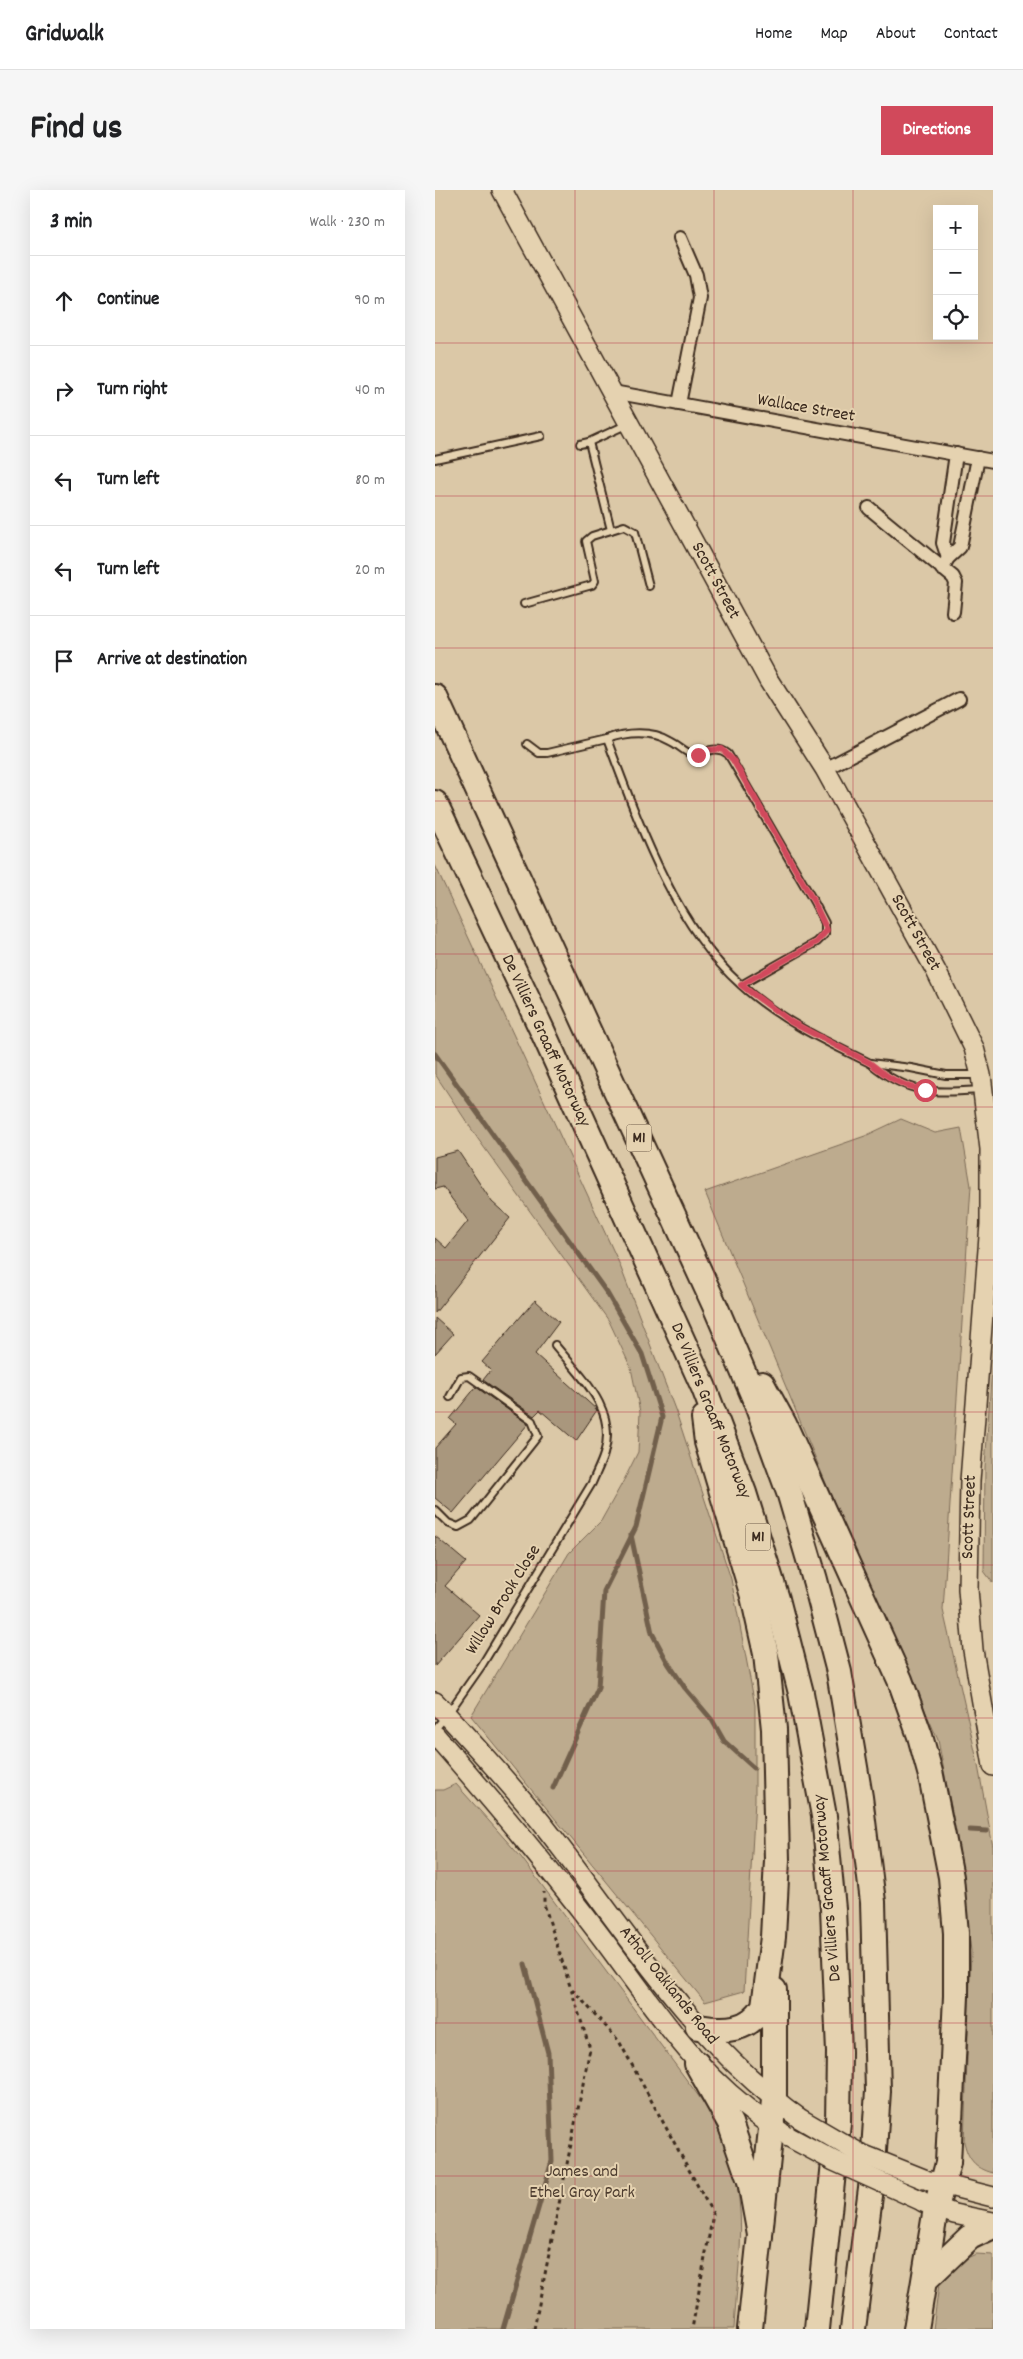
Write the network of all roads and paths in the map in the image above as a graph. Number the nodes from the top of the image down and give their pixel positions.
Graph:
1 (502, 190) edge
2 (680, 238) dead end
3 (613, 392) junction
4 (679, 404) junction
5 (629, 423) junction
6 (541, 436) dead end
7 (589, 442) junction
8 (580, 444) dead end
9 (956, 454) junction
10 (978, 458) junction
11 (435, 459) edge
12 (993, 461) edge
13 (869, 508) dead end
14 (611, 530) junction
15 (945, 564) junction
16 (649, 586) dead end
17 (525, 604) dead end
18 (953, 612) dead end
19 (435, 697) edge
20 (959, 699) dead end
21 (607, 739) junction
22 (527, 744) dead end
23 (825, 769) junction
24 (435, 803) edge
25 (741, 985) junction
26 (870, 1063) junction
27 (987, 1081) edge
28 (716, 1308) junction
29 (555, 1345) dead end
30 (704, 1388) junction
31 (449, 1397) dead end
32 (435, 1510) edge
33 (439, 1715) edge
34 (435, 1736) edge
35 (993, 1766) edge
36 (545, 1864) junction
37 (773, 1937) junction
38 (571, 1988) junction
39 (698, 2027) junction
40 (697, 2064) junction
41 (774, 2100) junction
42 (780, 2131) junction
43 (933, 2182) junction
44 (993, 2182) edge
45 (966, 2192) junction
46 (993, 2197) edge
47 (928, 2204) junction
48 (993, 2222) edge
49 (993, 2226) edge
50 (760, 2235) junction
51 (925, 2280) junction
52 (534, 2329) edge
53 (692, 2329) edge
54 (750, 2329) edge
55 (817, 2329) edge
56 (853, 2329) edge
57 (916, 2329) edge

1 - 3 street, Scott Street
2 - 4 street
3 - 4 street, Wallace Street
3 - 5 street, Scott Street
4 - 9 street, Wallace Street
5 - 7 lane
5 - 23 street, Scott Street
6 - 11 lane
7 - 8 lane
7 - 14 lane
9 - 10 street, Wallace Street
9 - 15 street
10 - 12 street, Wallace Street
10 - 15 street
13 - 15 street
14 - 16 lane
14 - 17 lane
15 - 18 street
19 - 28 highway, M1
20 - 23 street
21 - 22 lane
21 - 25 lane
21 - 25 lane
23 - 27 street, Scott Street
24 - 30 highway, De Villiers Graaff Motorway / M1
25 - 26 lane
26 - 27 lane
26 - 27 lane
27 - 35 street, Scott Street
28 - 43 highway
28 - 56 highway, M1
29 - 33 lane, Willow Brook Close
30 - 37 highway
30 - 55 highway, De Villiers Graaff Motorway / M1
31 - 32 lane
33 - 39 street, Atholl Oaklands Road
34 - 36 street, Atholl Oaklands Road
36 - 38 path
36 - 40 street, Atholl Oaklands Road
37 - 39 highway
37 - 41 highway
38 - 52 path
38 - 53 path
39 - 41 street, Atholl Oaklands Road
40 - 42 street, Atholl Oaklands Road
40 - 50 highway
41 - 42 highway
41 - 43 street, Atholl Oaklands Road, bridge
42 - 47 street, Atholl Oaklands Road, bridge
42 - 50 highway
43 - 45 street, Atholl Oaklands Road
43 - 47 highway
44 - 45 street
45 - 46 street, Atholl Oaklands Road
47 - 48 street, Atholl Oaklands Road
47 - 51 highway
49 - 51 highway
50 - 54 highway
51 - 57 highway

